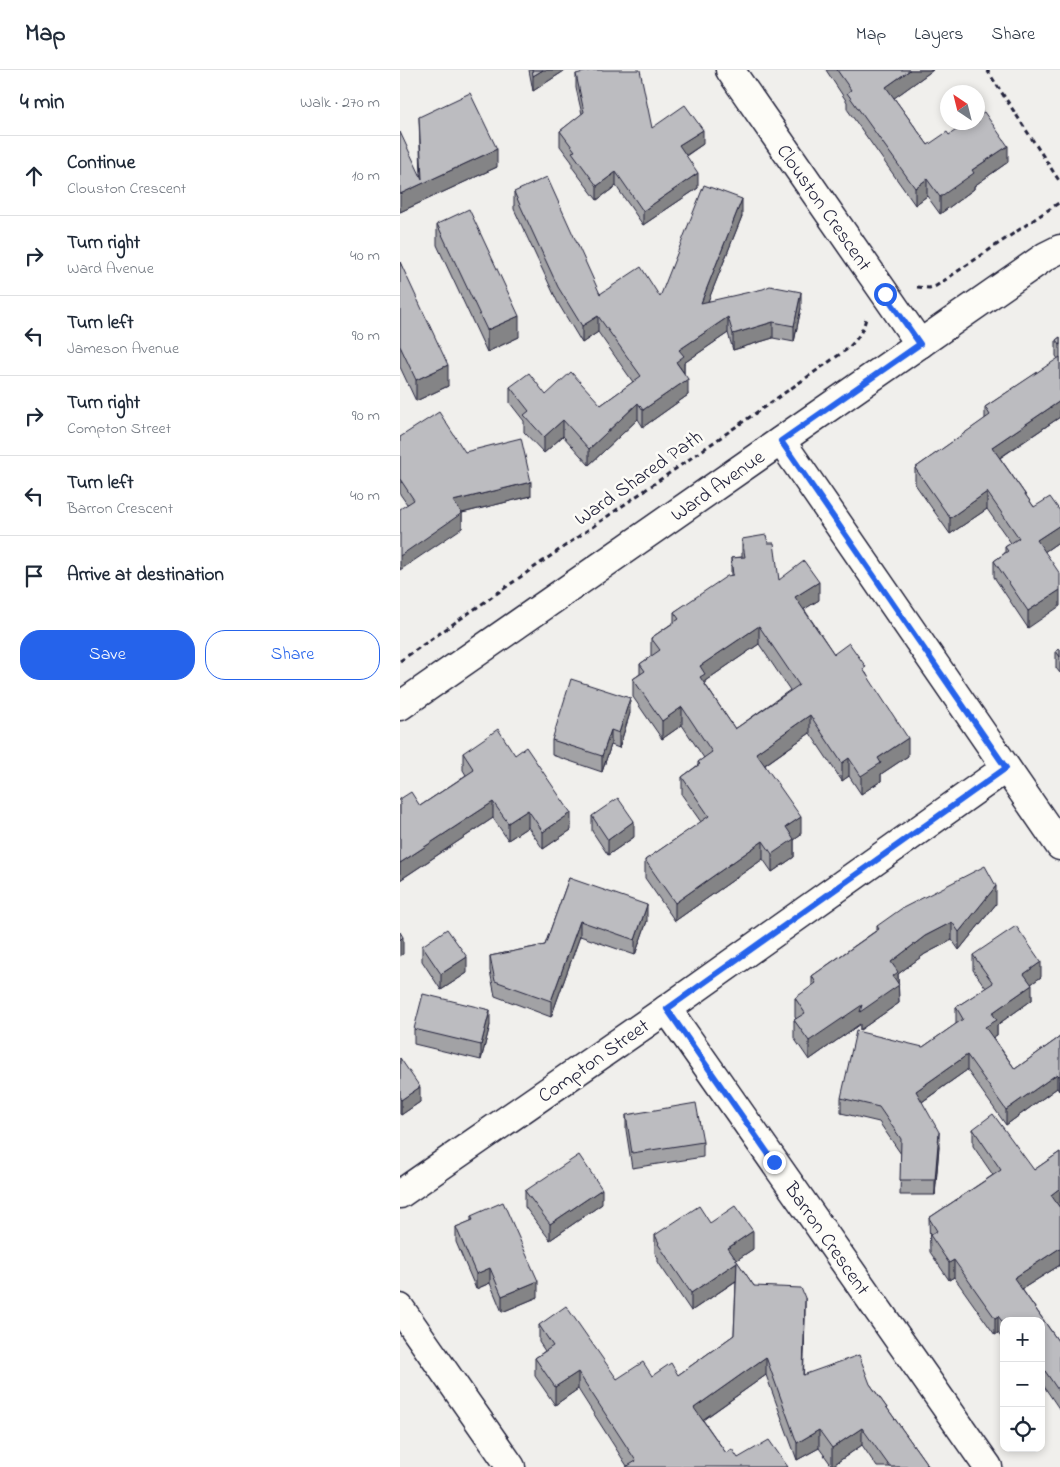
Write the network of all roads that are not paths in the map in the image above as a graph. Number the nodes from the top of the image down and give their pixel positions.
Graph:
1 (730, 70) edge
2 (1060, 249) edge
3 (920, 344) junction
4 (781, 441) junction
5 (400, 706) edge
6 (1006, 768) junction
7 (1060, 846) edge
8 (667, 1009) junction
9 (400, 1194) edge
10 (400, 1308) edge
11 (511, 1467) edge
12 (988, 1467) edge

1 - 3 street, Clouston Crescent
2 - 3 street, Ward Avenue
3 - 4 street, Ward Avenue
4 - 5 street, Ward Avenue
4 - 6 street
6 - 7 street
6 - 8 street, Compton Street
8 - 9 street, Compton Street
8 - 12 street, Barron Crescent
10 - 11 street

